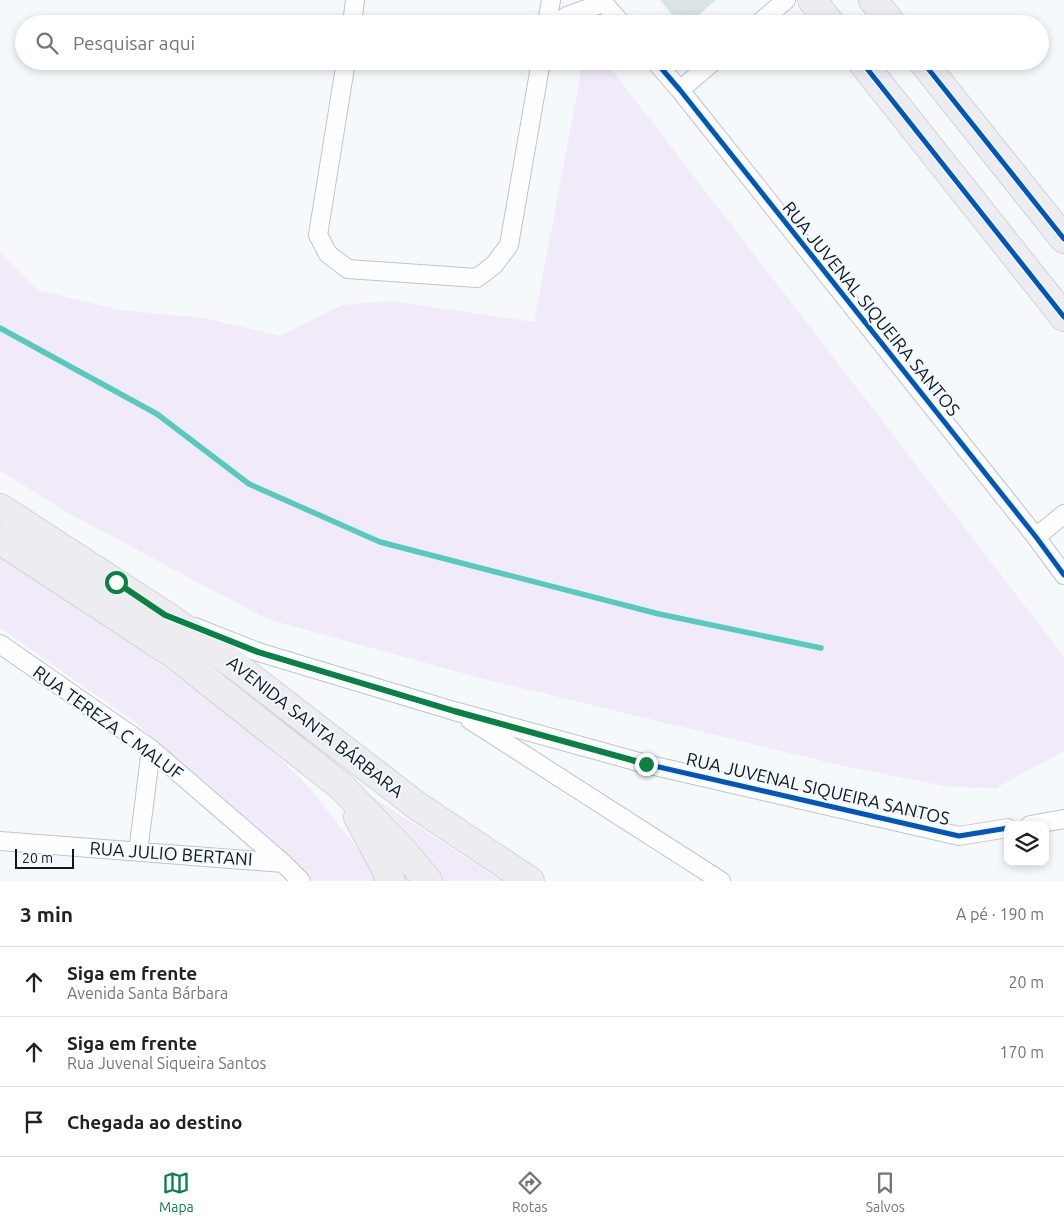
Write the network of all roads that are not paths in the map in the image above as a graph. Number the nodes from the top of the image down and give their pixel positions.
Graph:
1 (355, 0) edge
2 (551, 0) edge
3 (786, 0) edge
4 (812, 0) edge
5 (873, 0) edge
6 (602, 1) edge
7 (353, 15) edge
8 (548, 15) edge
9 (569, 15) edge
10 (614, 15) edge
11 (768, 15) edge
12 (824, 15) edge
13 (885, 15) edge
14 (345, 70) edge
15 (538, 70) edge
16 (662, 70) edge
17 (703, 70) edge
18 (868, 70) edge
19 (929, 70) edge
20 (680, 90) junction
21 (1064, 238) edge
22 (1064, 317) edge
23 (0, 508) edge
24 (1064, 514) edge
25 (1036, 537) junction
26 (0, 540) edge
27 (1064, 575) edge
28 (165, 615) junction
29 (0, 644) edge
30 (454, 711) junction
31 (151, 749) junction
32 (342, 787) junction
33 (1064, 820) edge
34 (1049, 822) edge
35 (1004, 829) edge
36 (0, 841) edge
37 (138, 852) junction
38 (283, 863) junction
39 (281, 881) edge
40 (301, 881) edge
41 (391, 881) edge
42 (428, 881) edge
43 (530, 881) edge
44 (721, 881) edge

1 - 7 street
2 - 8 street
3 - 11 street
4 - 12 main road
5 - 13 main road
6 - 9 street
6 - 10 street
14 - 15 street
16 - 20 street, RUA JUVENAL SIQUEIRA SANTOS
17 - 20 street
18 - 22 main road
19 - 21 main road
20 - 25 street, RUA JUVENAL SIQUEIRA SANTOS
23 - 28 main road, AVENIDA SANTA BÁRBARA
24 - 25 street
25 - 27 street, RUA JUVENAL SIQUEIRA SANTOS
26 - 32 main road, AVENIDA SANTA BÁRBARA
28 - 30 street, RUA JUVENAL SIQUEIRA SANTOS
28 - 43 main road, AVENIDA SANTA BÁRBARA
29 - 31 street, RUA TEREZA C MALUF
30 - 35 street, RUA JUVENAL SIQUEIRA SANTOS
30 - 44 street
31 - 37 street
31 - 38 street, RUA TEREZA C MALUF
32 - 41 main road
32 - 42 main road, AVENIDA SANTA BÁRBARA
33 - 34 street
36 - 37 street, RUA JULIO BERTANI
37 - 38 street, RUA JULIO BERTANI
38 - 39 street
38 - 40 street, RUA TEREZA C MALUF

